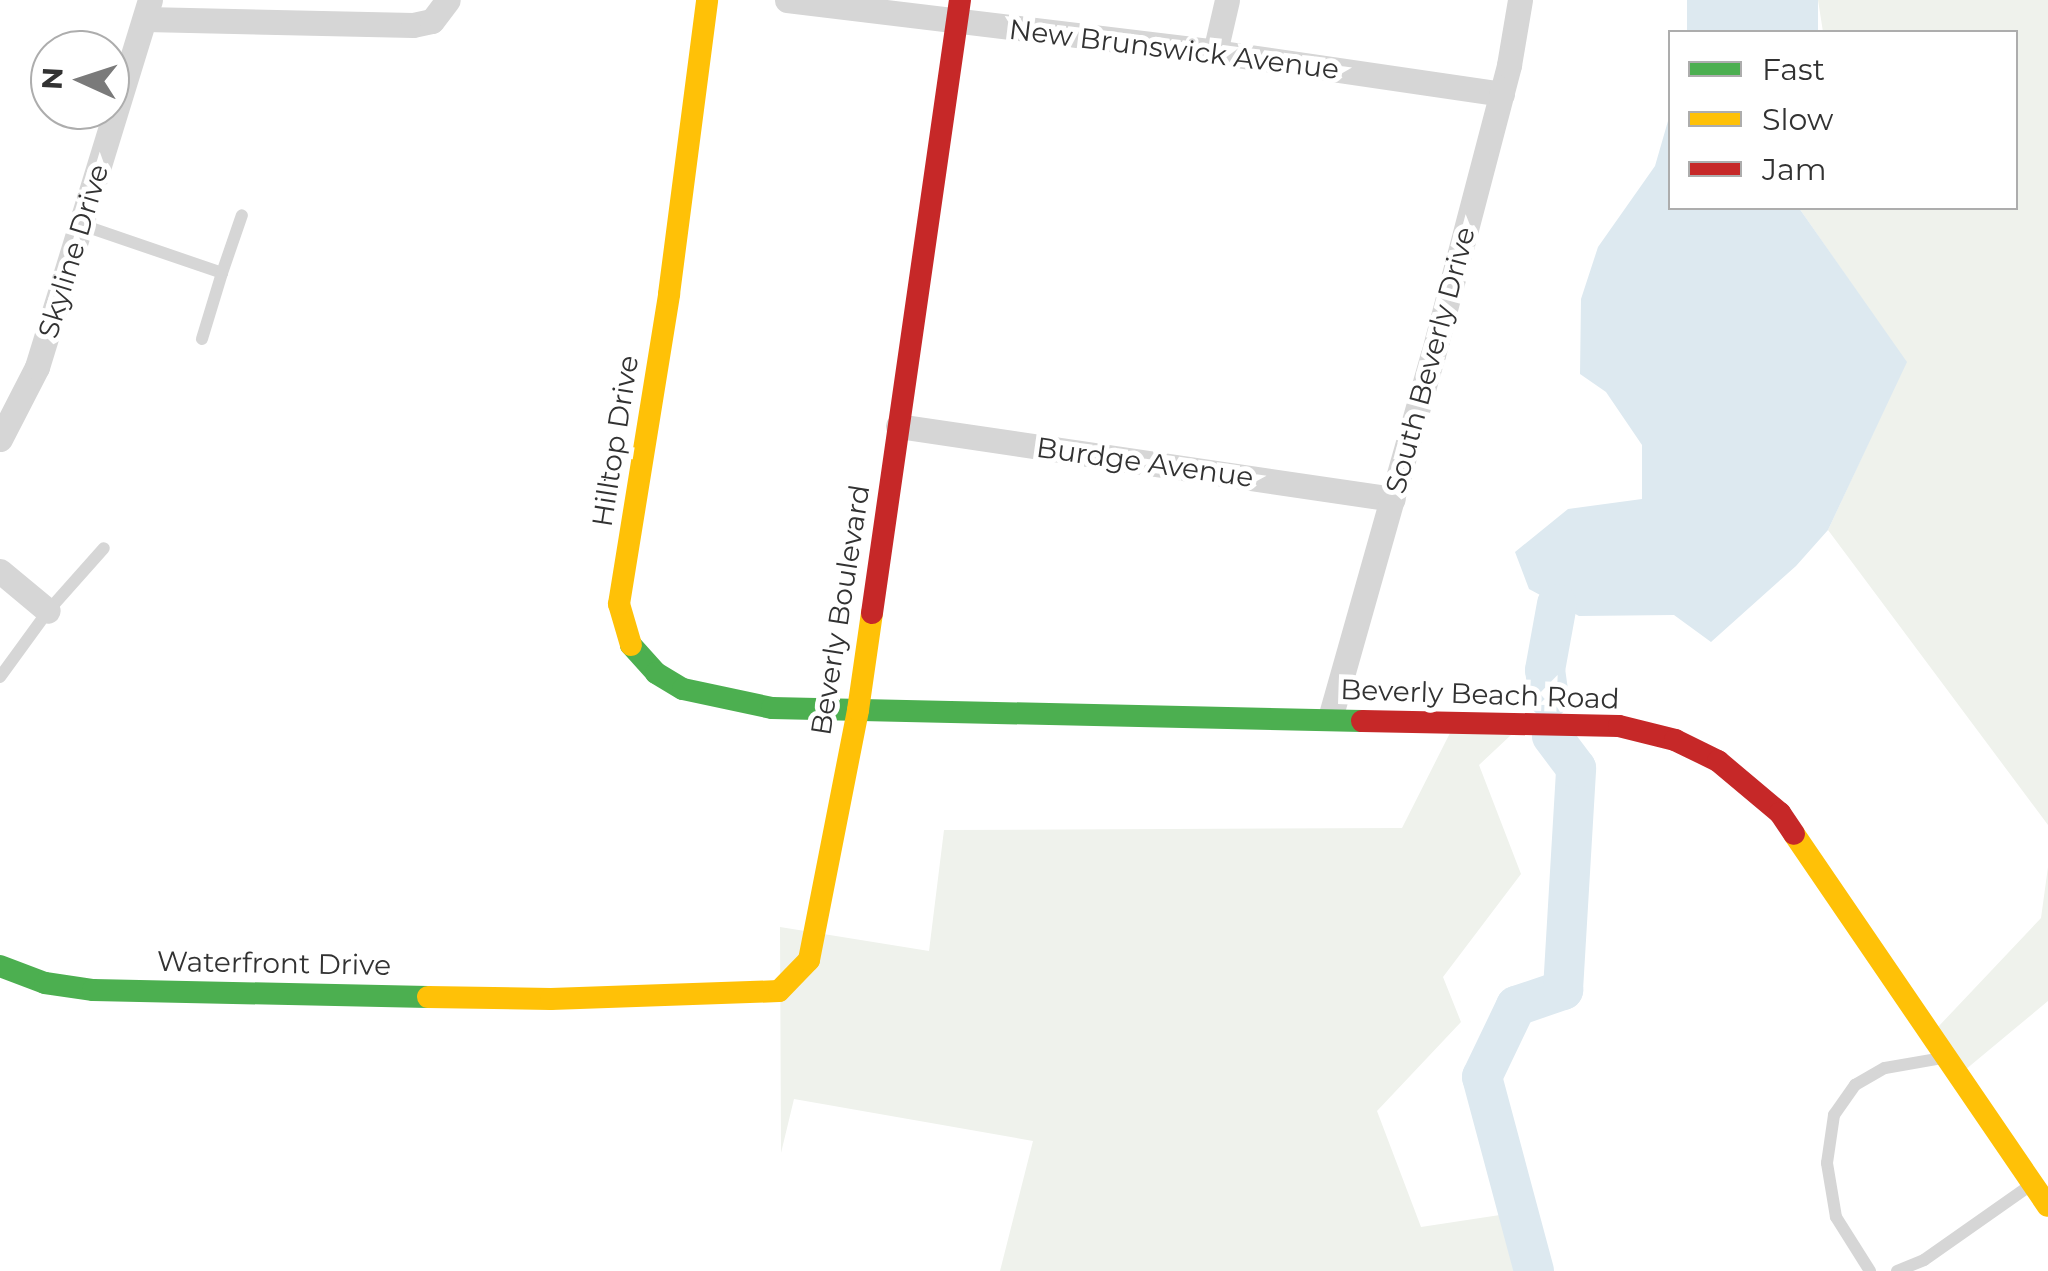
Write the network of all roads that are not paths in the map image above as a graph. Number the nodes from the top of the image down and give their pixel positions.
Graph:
1 (706, 0) edge
2 (787, 0) edge
3 (1227, 0) edge
4 (1520, 0) edge
5 (443, 8) edge
6 (148, 9) edge
7 (958, 10) edge
8 (1215, 52) junction
9 (1502, 94) junction
10 (242, 215) dead end
11 (82, 225) junction
12 (222, 272) junction
13 (202, 339) dead end
14 (898, 426) junction
15 (0, 439) edge
16 (1393, 499) junction
17 (104, 548) dead end
18 (0, 571) edge
19 (48, 611) junction
20 (0, 677) edge
21 (858, 710) junction
22 (1330, 718) junction
23 (0, 966) edge
24 (551, 998) joint
25 (1950, 1057) junction
26 (2033, 1183) junction
27 (2048, 1206) edge
28 (1870, 1271) edge
29 (1897, 1271) edge

1 - 21 street, Hilltop Drive
2 - 7 street, New Brunswick Avenue
3 - 8 street
4 - 9 street, South Beverly Drive
5 - 6 street
6 - 11 street, Skyline Drive
7 - 8 street, New Brunswick Avenue
7 - 14 street, Beverly Boulevard
8 - 9 street, New Brunswick Avenue
9 - 16 street, South Beverly Drive
10 - 12 lane
11 - 12 lane
11 - 15 street, Skyline Drive
12 - 13 lane
14 - 16 street, Burdge Avenue
14 - 21 street, Beverly Boulevard
16 - 22 street, South Beverly Drive
17 - 19 lane
18 - 19 street
19 - 20 lane
21 - 22 street, Beverly Beach Road
21 - 24 street, Beverly Boulevard
22 - 25 street, Beverly Beach Road
23 - 24 street, Waterfront Drive
25 - 26 street, Beverly Beach Road
25 - 28 lane
26 - 27 street, Beverly Beach Road
26 - 29 lane

